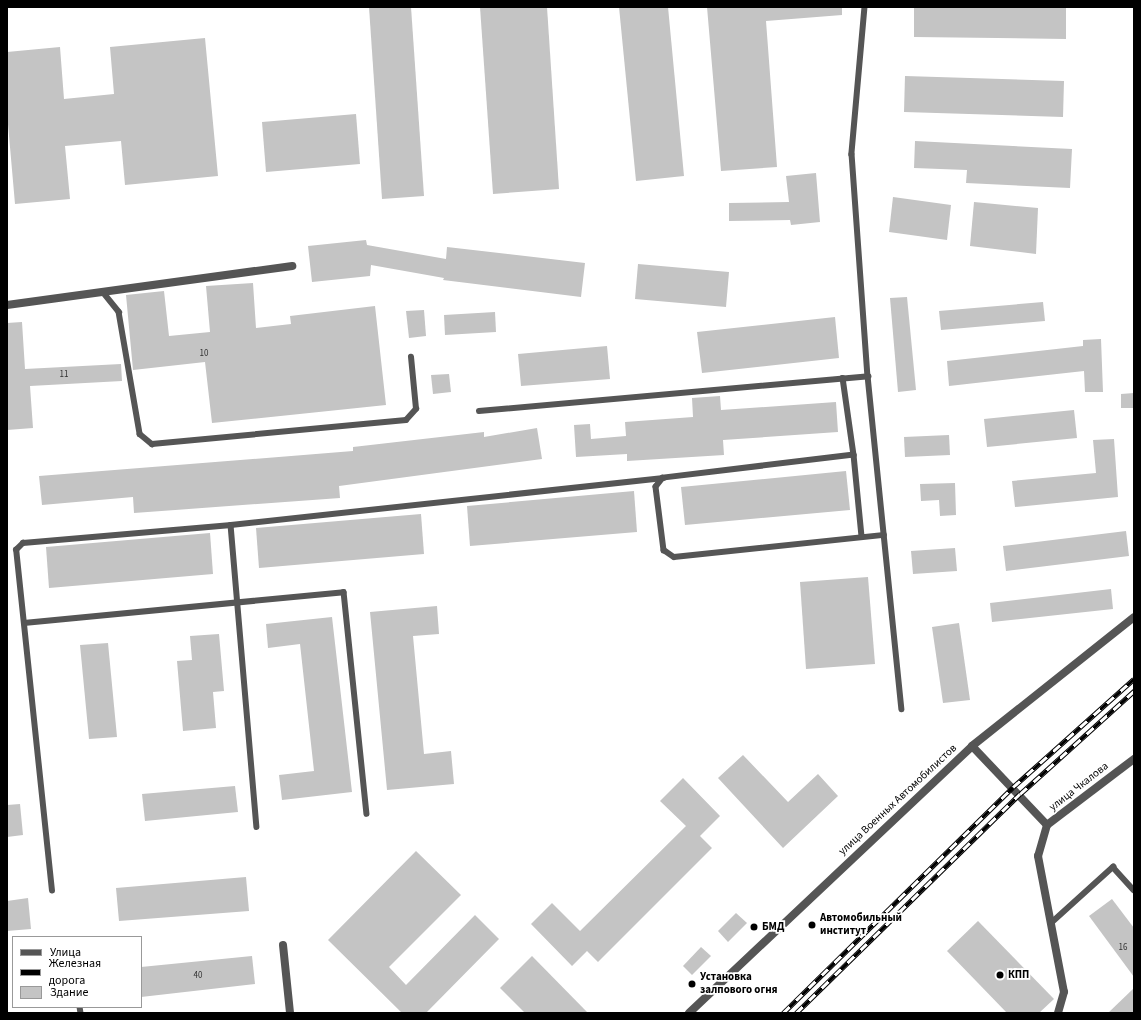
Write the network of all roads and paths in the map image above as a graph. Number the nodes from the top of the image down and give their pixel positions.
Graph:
1 (865, 7) edge
2 (292, 266) dead end
3 (103, 292) junction
4 (7, 305) edge
5 (411, 357) dead end
6 (868, 376) junction
7 (843, 378) junction
8 (479, 411) dead end
9 (854, 455) junction
10 (664, 478) junction
11 (231, 525) junction
12 (884, 535) junction
13 (862, 538) junction
14 (238, 601) junction
15 (1134, 617) edge
16 (24, 624) junction
17 (902, 709) dead end
18 (972, 746) junction
19 (1134, 759) edge
20 (367, 814) dead end
21 (1048, 825) junction
22 (257, 827) dead end
23 (1134, 890) edge
24 (52, 891) dead end
25 (1051, 923) junction
26 (283, 945) dead end
27 (290, 1013) edge
28 (689, 1013) edge
29 (1058, 1013) edge

1 - 6 lane
2 - 3 street
3 - 4 street
3 - 5 lane
6 - 7 lane
6 - 12 lane
7 - 8 lane
7 - 9 lane
9 - 10 lane
9 - 13 lane
10 - 11 lane
10 - 13 lane
11 - 14 lane
11 - 16 lane
12 - 13 lane
12 - 17 lane
14 - 16 lane
14 - 20 lane
14 - 22 lane
15 - 18 street, улица Военных Автомобилистов
16 - 24 lane
18 - 21 street, улица Чкалова
18 - 28 street, улица Военных Автомобилистов
19 - 21 street, улица Чкалова
21 - 25 street
23 - 25 lane
25 - 29 street
26 - 27 street

